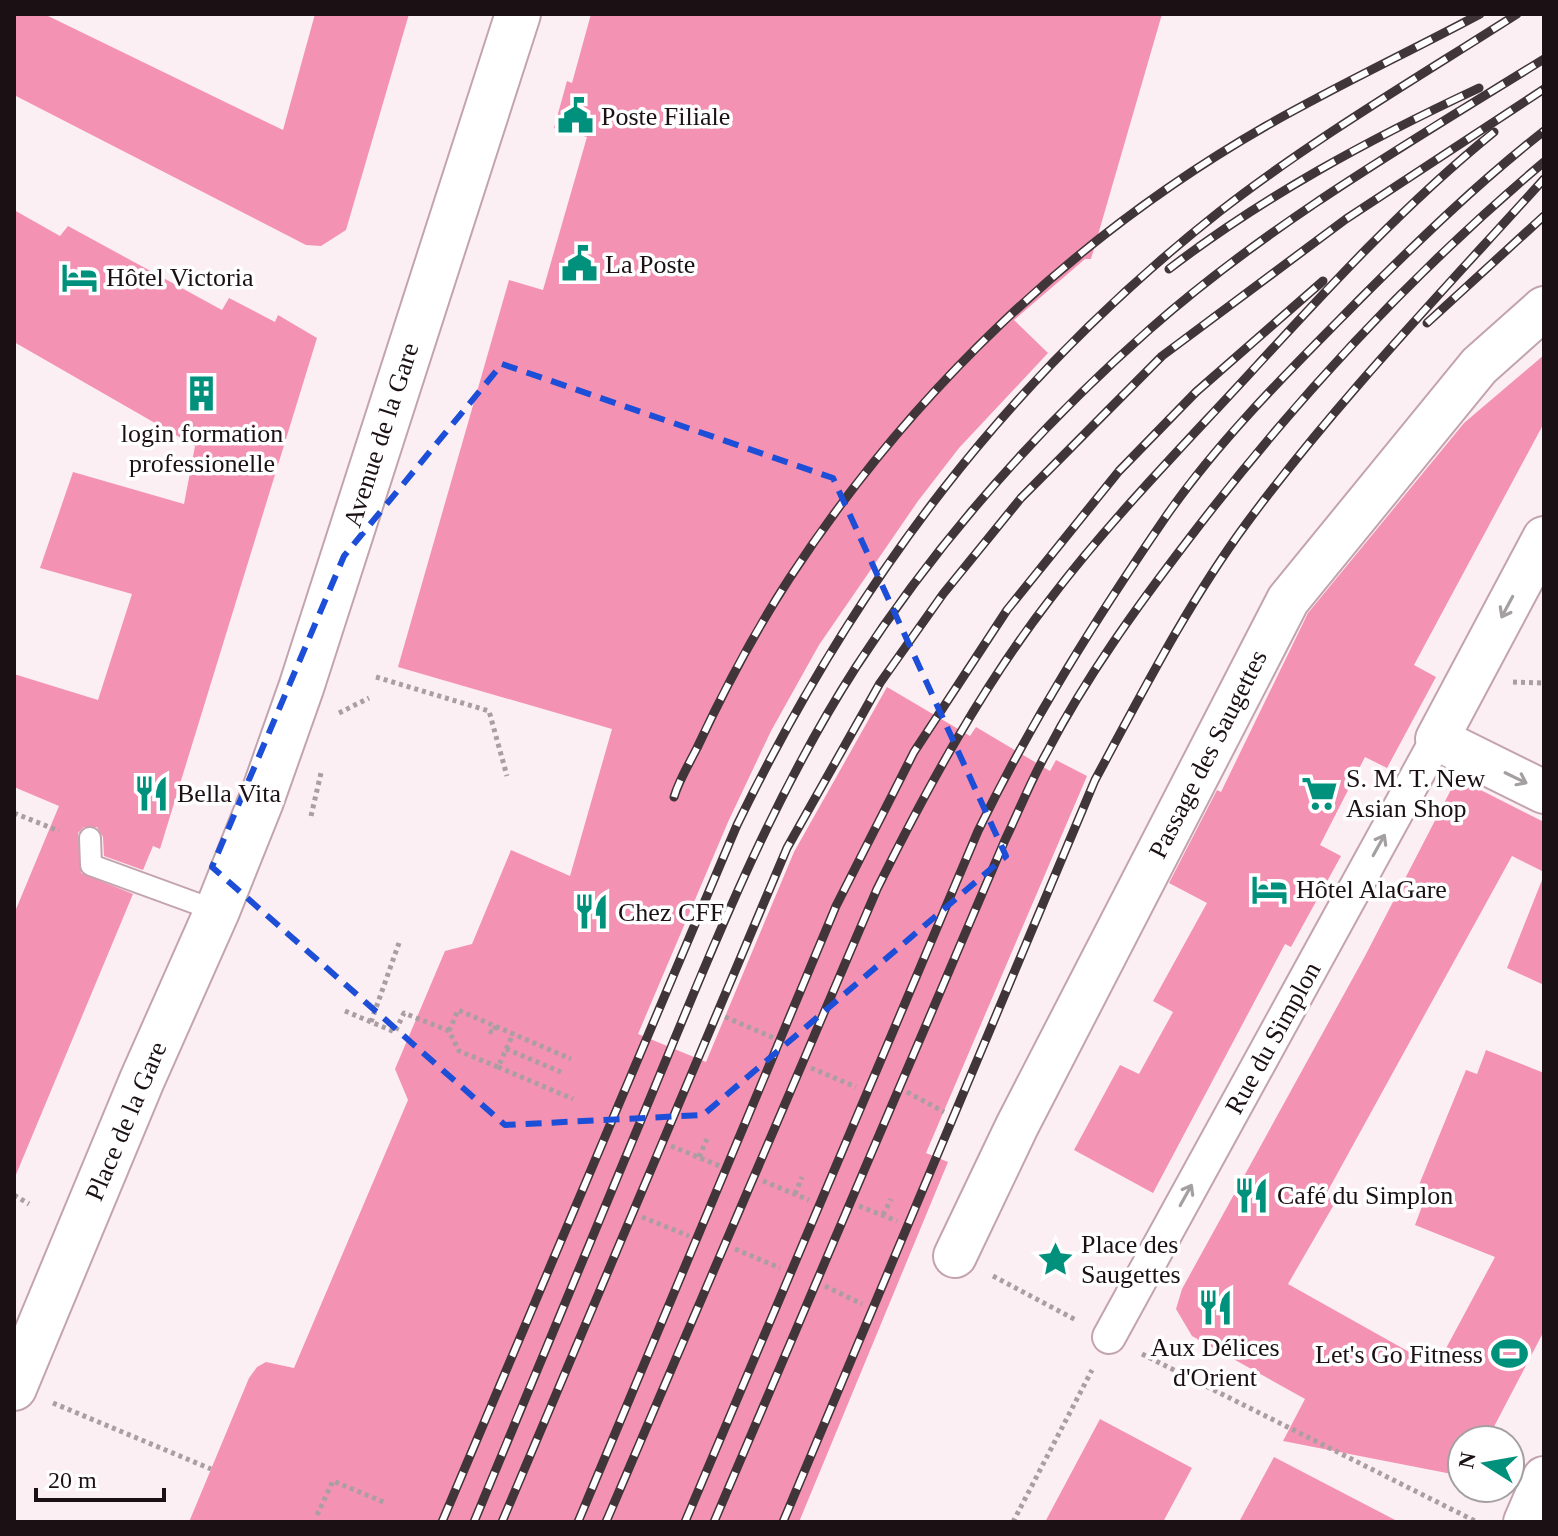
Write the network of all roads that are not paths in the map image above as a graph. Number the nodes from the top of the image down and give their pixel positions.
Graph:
1 (518, 14) edge
2 (1544, 308) edge
3 (1544, 538) edge
4 (1437, 739) junction
5 (1544, 792) edge
6 (90, 838) dead end
7 (238, 854) joint
8 (217, 911) junction
9 (955, 1256) road end
10 (1109, 1337) road end
11 (28, 1393) edge
12 (1544, 1478) edge
13 (1525, 1522) edge

1 - 7 main road, Avenue de la Gare
2 - 9 street, Passage des Saugettes
3 -> 4 street, Rue du Simplon
4 -> 5 street
10 -> 4 street, Rue du Simplon
6 - 8 lane
7 - 8 main road, Place de la Gare
8 - 11 main road, Place de la Gare
12 - 13 street

